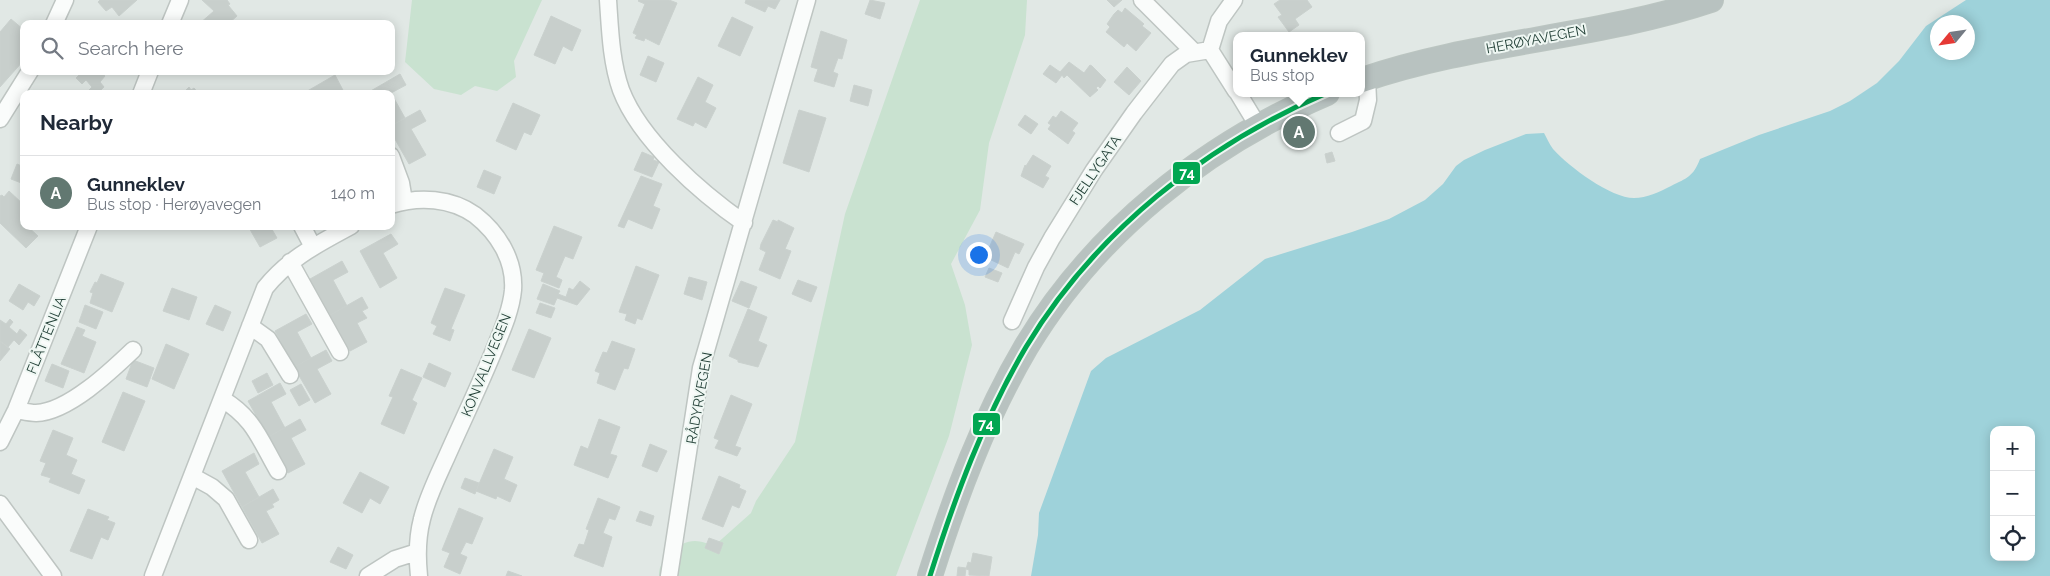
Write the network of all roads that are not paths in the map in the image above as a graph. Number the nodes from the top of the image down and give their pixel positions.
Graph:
1 (65, 0) edge
2 (180, 0) edge
3 (608, 0) edge
4 (807, 0) edge
5 (1142, 0) edge
6 (1234, 0) edge
7 (1711, 0) edge
8 (56, 20) edge
9 (172, 20) edge
10 (1202, 51) junction
11 (28, 75) edge
12 (148, 75) edge
13 (1365, 80) edge
14 (1365, 85) edge
15 (1233, 87) edge
16 (143, 90) edge
17 (1240, 97) edge
18 (1319, 97) edge
19 (0, 119) edge
20 (1258, 126) junction
21 (1339, 133) dead end
22 (395, 167) edge
23 (398, 203) edge
24 (744, 223) junction
25 (87, 230) edge
26 (304, 230) edge
27 (344, 230) edge
28 (313, 247) junction
29 (290, 262) junction
30 (1012, 321) dead end
31 (250, 326) junction
32 (133, 350) dead end
33 (340, 352) dead end
34 (290, 375) dead end
35 (222, 399) junction
36 (16, 410) junction
37 (0, 442) edge
38 (278, 471) dead end
39 (192, 476) junction
40 (0, 504) edge
41 (249, 540) dead end
42 (417, 552) junction
43 (415, 575) edge
44 (53, 576) edge
45 (153, 576) edge
46 (368, 576) edge
47 (669, 576) edge
48 (930, 576) edge

1 - 8 street
2 - 9 street
3 - 24 street
4 - 24 street, RÅDYRVEGEN
5 - 10 street
6 - 10 street
7 - 13 highway, HERØYAVEGEN
10 - 15 street
10 - 30 street, FJELLYGATA
11 - 19 street
12 - 16 street
14 - 21 street
17 - 20 street
18 - 20 highway
20 - 48 highway
22 - 23 street
23 - 42 street, KONVALLVEGEN
24 - 47 street, RÅDYRVEGEN
25 - 36 street, FLÅTTENLIA
26 - 28 street
27 - 28 street
28 - 29 street
29 - 31 street
29 - 33 street
31 - 34 street
31 - 35 street
32 - 36 street
35 - 38 street
35 - 39 street
36 - 37 street, FLÅTTENLIA
39 - 41 street
39 - 45 street
40 - 44 street
42 - 43 street, KONVALLVEGEN
42 - 46 street

